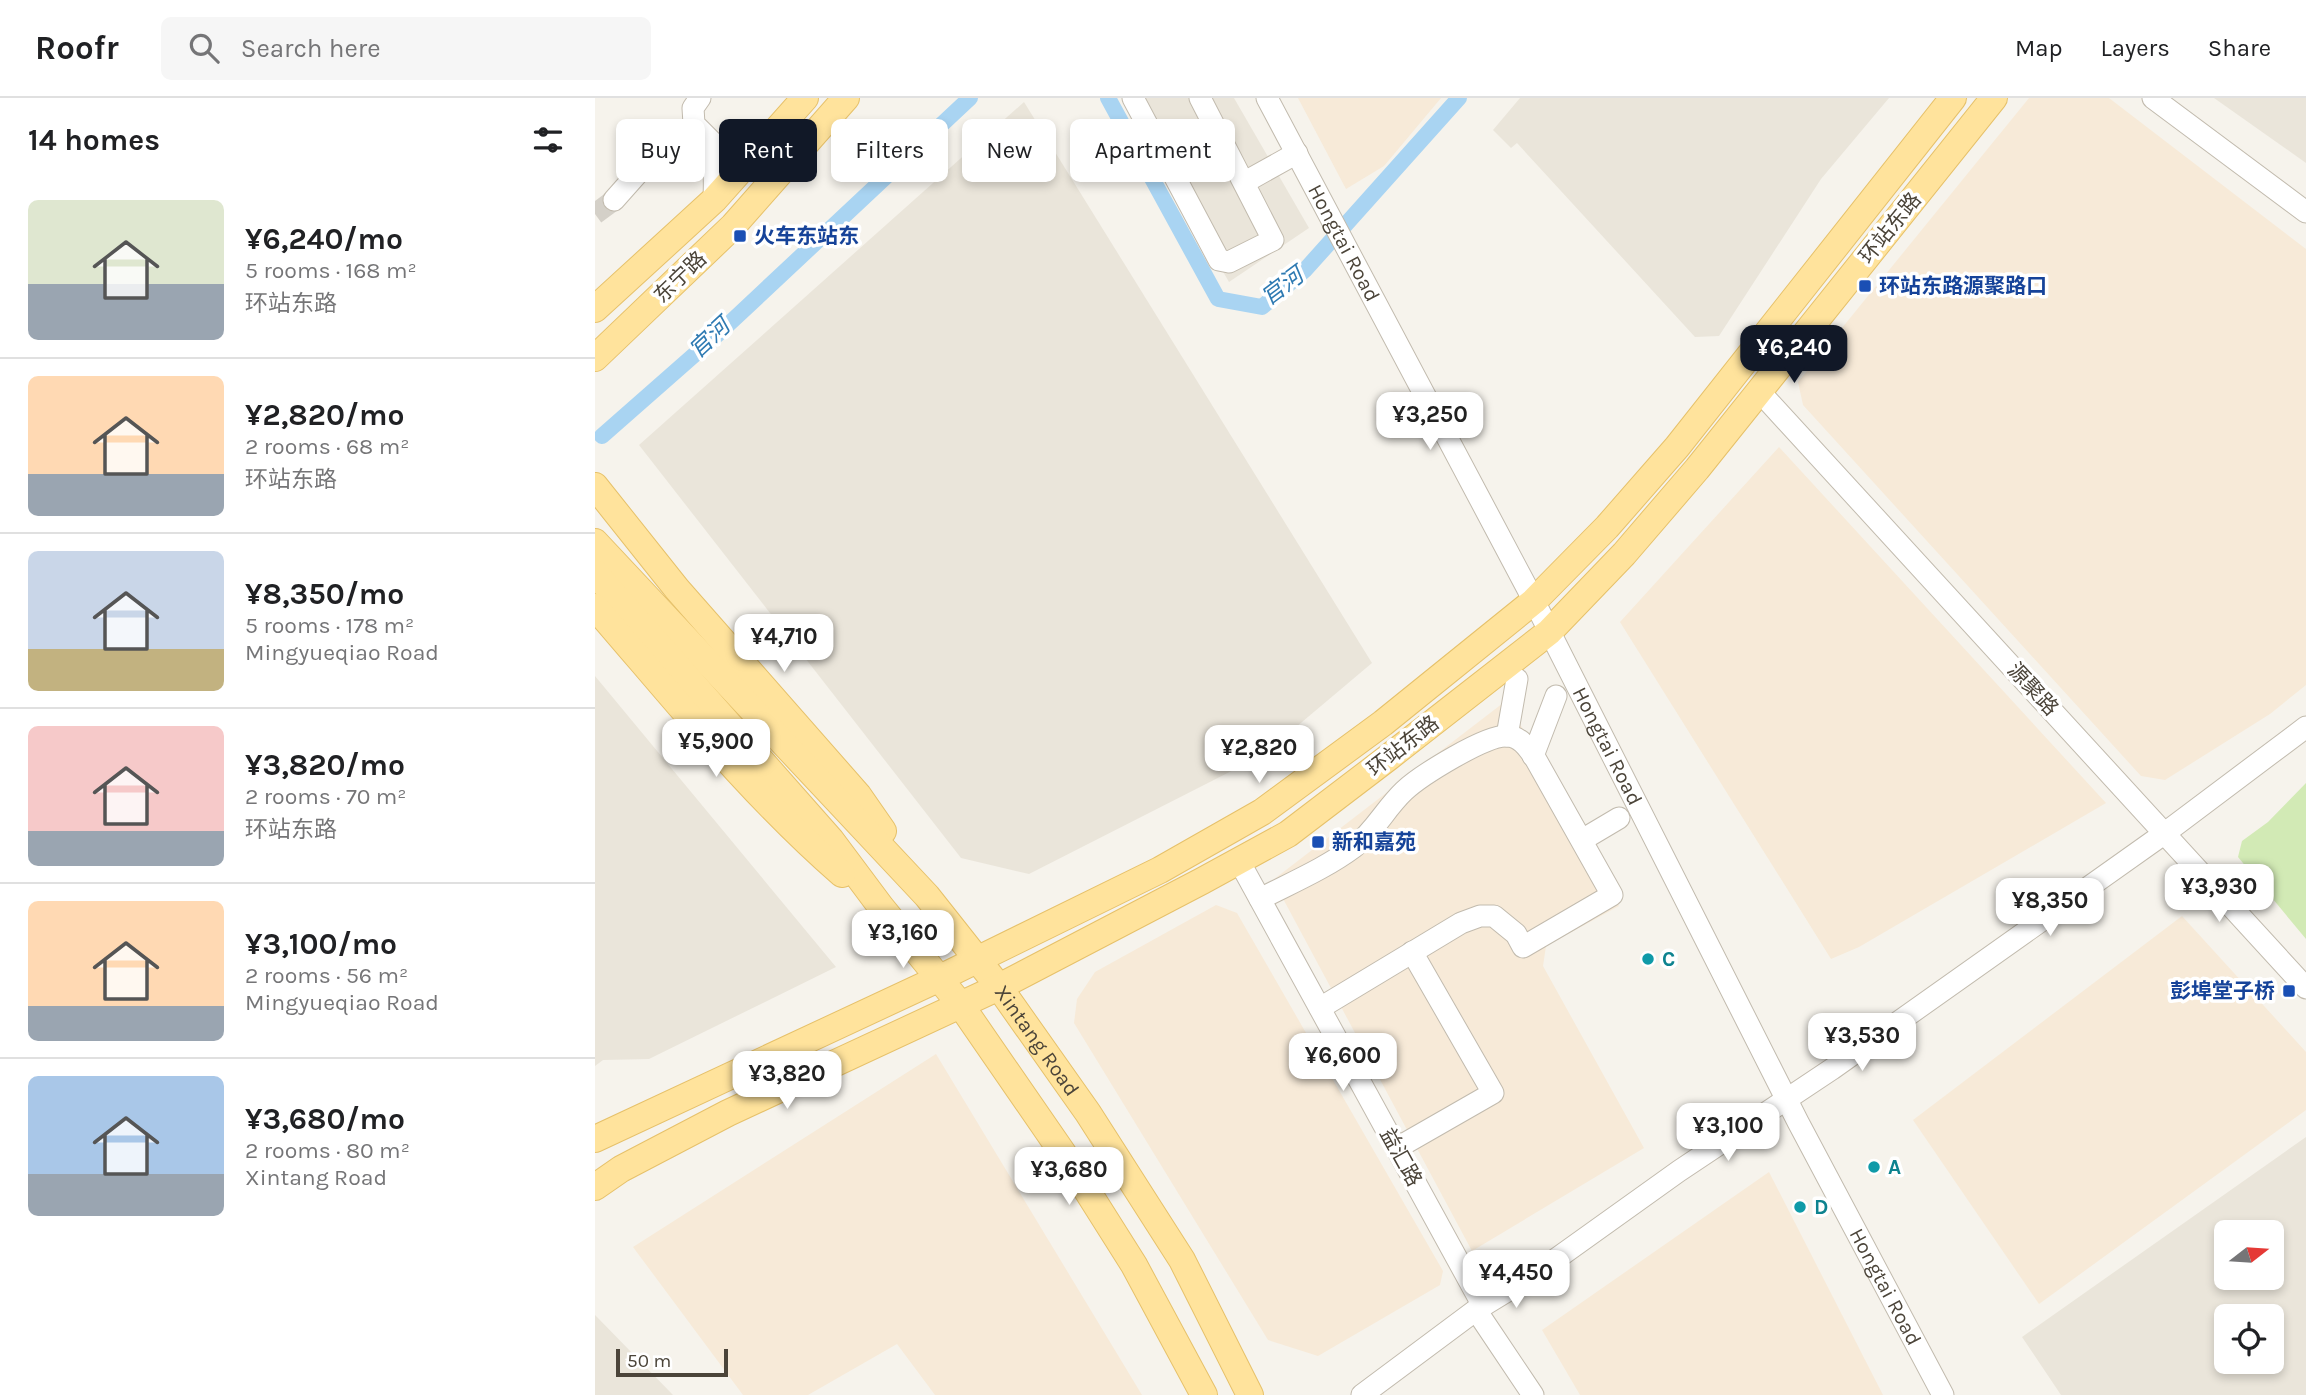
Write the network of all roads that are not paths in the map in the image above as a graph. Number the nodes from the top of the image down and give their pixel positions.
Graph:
1 (700, 98) edge
2 (804, 98) edge
3 (846, 98) edge
4 (1133, 98) edge
5 (1200, 98) edge
6 (1268, 98) edge
7 (1952, 98) edge
8 (1994, 98) edge
9 (2153, 98) edge
10 (785, 119) edge
11 (719, 149) edge
12 (1297, 153) junction
13 (730, 182) edge
14 (1245, 182) junction
15 (614, 200) tunnel mouth
16 (714, 200) junction
17 (2306, 212) edge
18 (595, 309) edge
19 (595, 358) edge
20 (1759, 391) junction
21 (595, 486) edge
22 (595, 542) edge
23 (595, 573) edge
24 (1534, 601) junction
25 (595, 607) edge
26 (1549, 632) junction
27 (1517, 679) dead end
28 (1556, 696) dead end
29 (2306, 727) edge
30 (1507, 736) junction
31 (1534, 756) junction
32 (1619, 818) dead end
33 (2165, 833) junction
34 (1582, 840) junction
35 (1239, 861) junction
36 (927, 897) junction
37 (1260, 899) junction
38 (881, 907) junction
39 (1412, 952) junction
40 (977, 960) junction
41 (940, 978) junction
42 (999, 987) junction
43 (2306, 988) edge
44 (960, 1004) junction
45 (1320, 1008) junction
46 (1786, 1098) junction
47 (595, 1139) edge
48 (1397, 1149) junction
49 (595, 1187) edge
50 (1480, 1308) junction
51 (1204, 1395) edge
52 (1250, 1395) edge
53 (1362, 1395) edge
54 (1533, 1395) edge
55 (1944, 1395) edge

1 - 11 street
2 - 10 main road, 东宁路
3 - 19 main road, 东宁路
4 - 14 street
5 - 14 street
6 - 12 street, Hongtai Road
7 - 24 main road, 环站东路
8 - 20 main road, 环站东路
9 - 17 street
12 - 14 street
12 - 24 street, Hongtai Road
13 - 16 main road, 东宁路
15 - 16 street
16 - 18 main road, 东宁路
20 - 26 main road, 环站东路
20 - 33 street, 源聚路
21 - 36 main road
22 - 36 main road, Xintang Road
23 - 38 main road, Xintang Road
24 - 26 street, Hongtai Road
24 - 40 main road, 环站东路
25 - 38 main road
26 - 35 main road, 环站东路
26 - 46 street, Hongtai Road
27 - 30 street
28 - 31 street
29 - 33 street
30 - 31 street
30 - 37 street
31 - 34 street
32 - 34 street
33 - 43 street, 源聚路
33 - 46 street
34 - 39 street
35 - 37 street, 益汇路
35 - 42 main road, 环站东路
36 - 40 main road, Xintang Road
37 - 45 street, 益汇路
38 - 41 main road, Xintang Road
39 - 45 street
39 - 48 street
40 - 41 main road, 环站东路
40 - 42 main road, Xintang Road
41 - 44 main road, Xintang Road
41 - 47 main road, 环站东路
42 - 44 main road, 环站东路
42 - 52 main road, Xintang Road
44 - 49 main road, 环站东路
44 - 51 main road, Xintang Road
45 - 48 street, 益汇路
46 - 50 street
46 - 55 street, Hongtai Road
48 - 50 street, 益汇路
50 - 53 street
50 - 54 street, 益汇路

